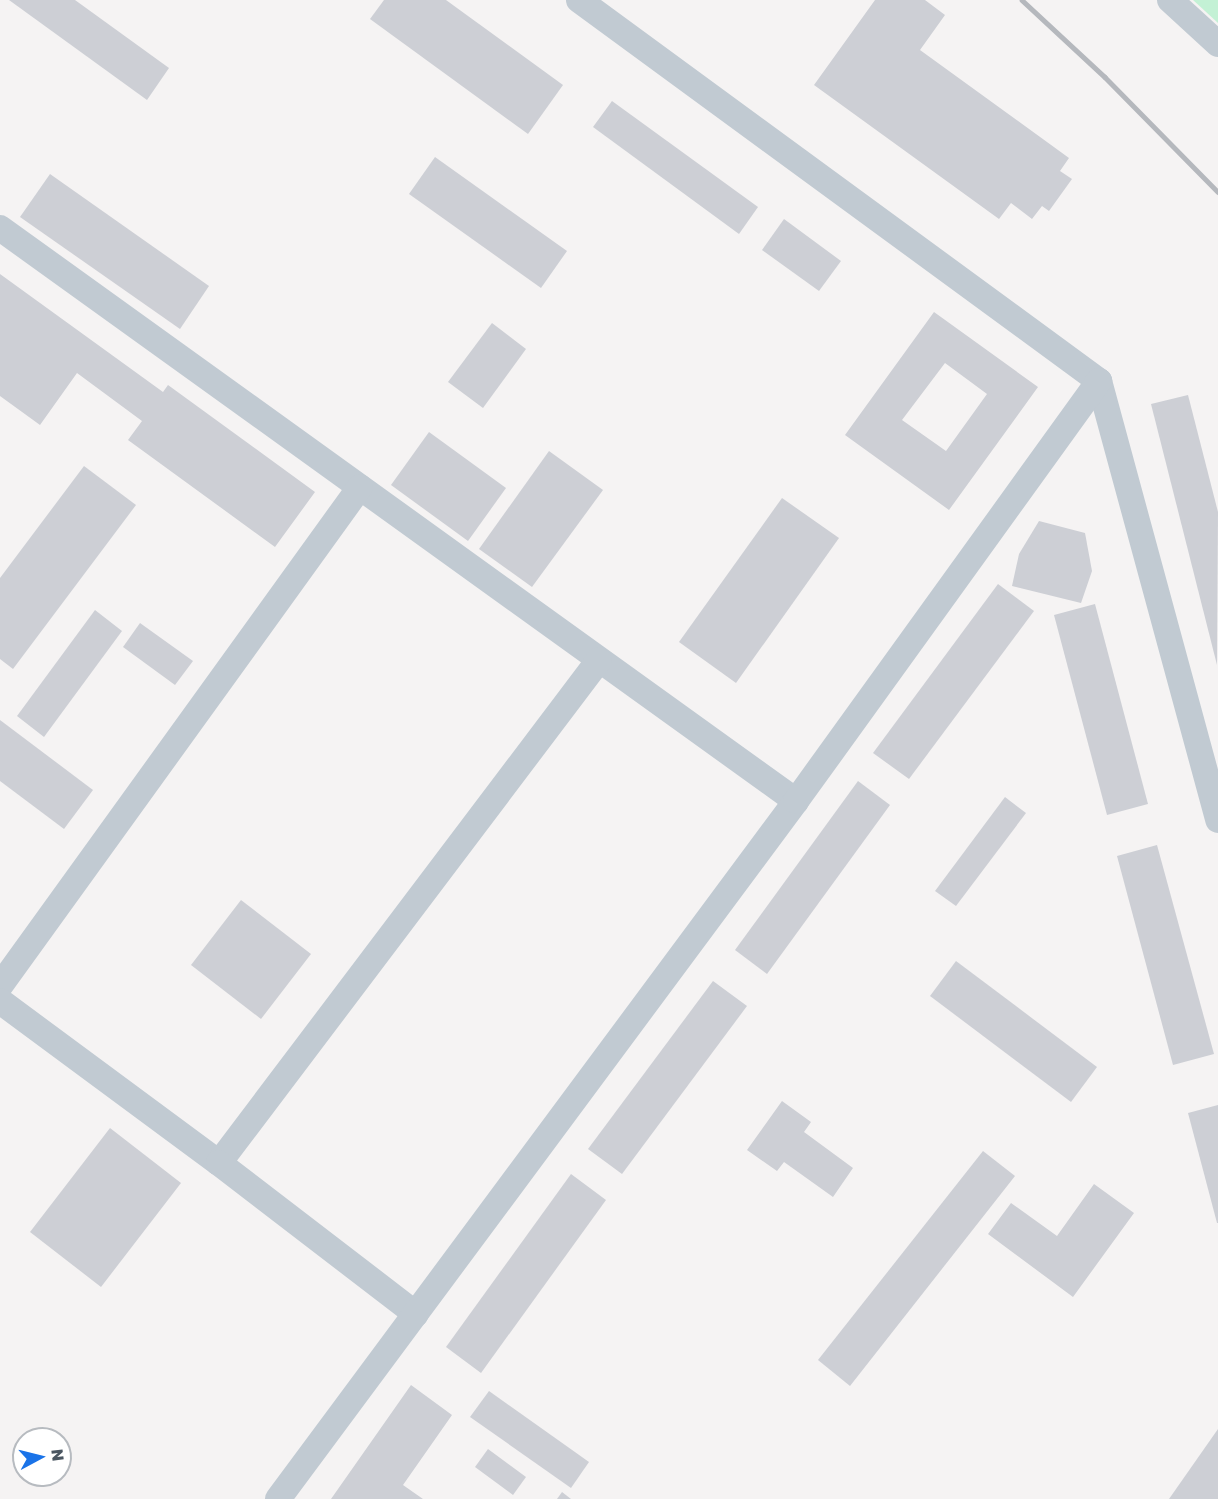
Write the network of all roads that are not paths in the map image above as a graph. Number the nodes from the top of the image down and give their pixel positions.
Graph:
1 (579, 0) edge
2 (1170, 0) edge
3 (1218, 44) edge
4 (0, 228) edge
5 (1099, 381) junction
6 (360, 487) junction
7 (599, 660) junction
8 (796, 801) junction
9 (1218, 820) edge
10 (0, 986) edge
11 (0, 1001) edge
12 (219, 1162) junction
13 (416, 1314) junction
14 (278, 1499) edge

1 - 5 street
2 - 3 street
4 - 6 street
5 - 8 street
5 - 9 street
6 - 7 street
6 - 10 street
7 - 8 street
7 - 12 street
8 - 13 street
11 - 12 street
12 - 13 street
13 - 14 street

